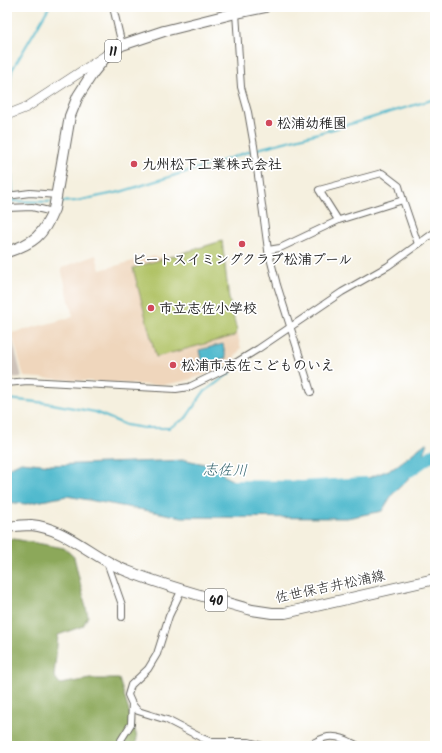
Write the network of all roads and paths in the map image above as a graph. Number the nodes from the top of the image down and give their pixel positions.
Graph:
1 (113, 7) edge
2 (265, 7) edge
3 (248, 9) edge
4 (236, 13) junction
5 (122, 45) junction
6 (108, 54) junction
7 (9, 115) edge
8 (11, 195) edge
9 (57, 195) junction
10 (403, 200) junction
11 (7, 208) edge
12 (54, 210) junction
13 (338, 220) junction
14 (435, 232) edge
15 (418, 244) junction
16 (268, 250) junction
17 (7, 252) edge
18 (290, 326) junction
19 (7, 383) edge
20 (311, 392) dead end
21 (7, 527) edge
22 (107, 562) junction
23 (435, 579) edge
24 (182, 589) junction
25 (122, 617) dead end
26 (132, 704) junction
27 (121, 746) edge
28 (263, 746) edge
29 (306, 746) edge
30 (358, 746) edge

1 - 5 street
2 - 3 main road, 11
3 - 4 main road, 11
4 - 5 main road, 11
4 - 16 street
5 - 6 main road, 11
6 - 7 street
6 - 9 main road, 11
8 - 9 street
9 - 12 main road, 11
10 - 13 street
10 - 13 street
10 - 15 street
11 - 12 street
12 - 17 main road, 11
13 - 16 street
14 - 15 street
15 - 18 street
16 - 18 street
18 - 19 street
18 - 20 street
21 - 22 main road, 佐世保吉井松浦線 / 40
22 - 24 main road, 佐世保吉井松浦線 / 40
22 - 25 street
23 - 24 main road, 佐世保吉井松浦線 / 40
24 - 26 street
26 - 27 street
26 - 28 street
29 - 30 street

